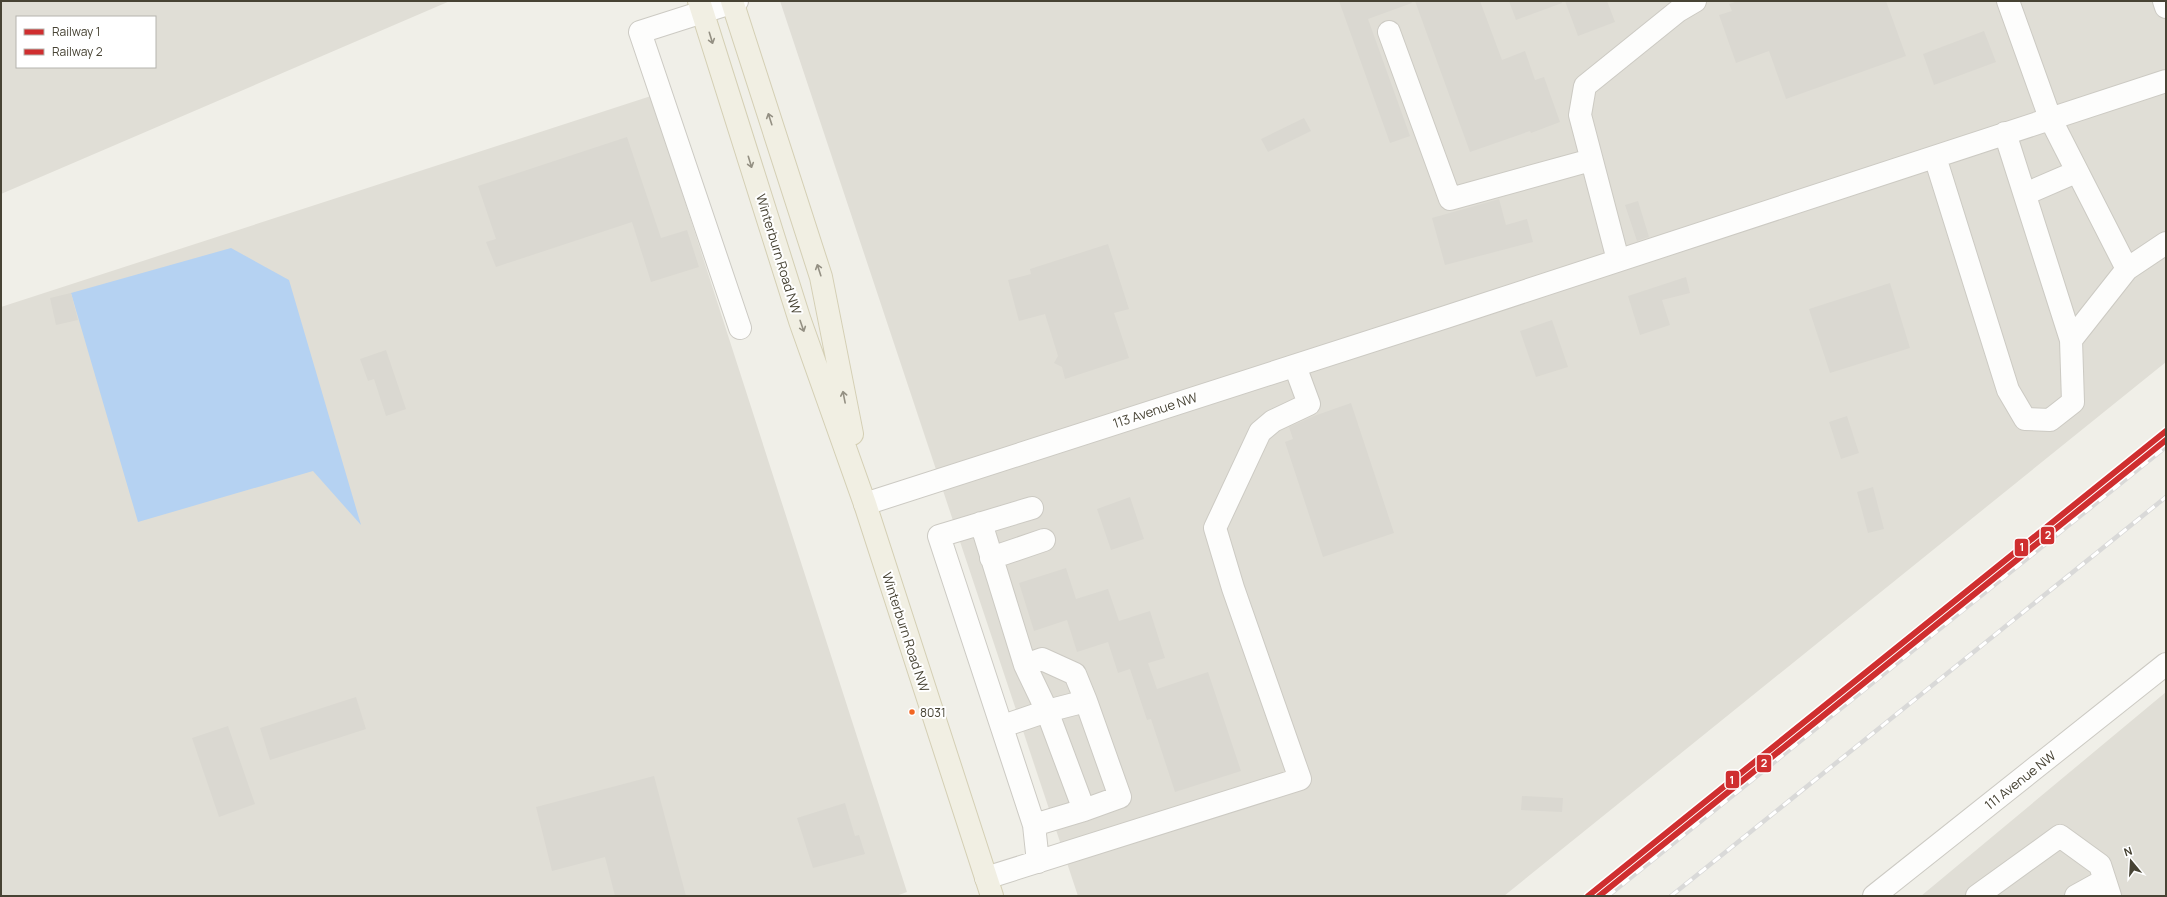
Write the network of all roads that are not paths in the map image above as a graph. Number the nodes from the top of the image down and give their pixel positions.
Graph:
1 (1695, 1) edge
2 (2008, 1) edge
3 (2164, 1) edge
4 (734, 2) edge
5 (701, 6) edge
6 (2166, 7) edge
7 (1389, 32) dead end
8 (2166, 81) edge
9 (2050, 118) junction
10 (2005, 133) junction
11 (1935, 157) junction
12 (1591, 160) junction
13 (2076, 172) junction
14 (2025, 194) junction
15 (2166, 243) edge
16 (1618, 260) junction
17 (2127, 269) junction
18 (740, 328) dead end
19 (2072, 340) junction
20 (1295, 366) junction
21 (865, 504) junction
22 (1032, 508) dead end
23 (980, 524) junction
24 (1044, 540) dead end
25 (991, 558) junction
26 (2166, 664) edge
27 (1025, 665) junction
28 (1086, 701) junction
29 (1047, 711) junction
30 (1003, 726) junction
31 (1084, 810) junction
32 (1034, 825) junction
33 (1038, 862) junction
34 (989, 887) edge
35 (2107, 888) edge
36 (1874, 896) edge
37 (1976, 896) edge
38 (2076, 896) edge

1 - 12 street
2 - 9 street
3 - 6 street
4 - 5 street
21 -> 4 main road, Winterburn Road NW
5 - 18 street
5 -> 21 main road, Winterburn Road NW
7 - 12 street
8 - 9 street, 113 Avenue NW
9 - 10 street, 113 Avenue NW
9 - 13 street
10 - 11 street, 113 Avenue NW
10 - 14 street
11 - 16 street, 113 Avenue NW
11 - 19 street
12 - 16 street
13 - 14 street
13 - 17 street
14 - 19 street
15 - 17 street
16 - 20 street, 113 Avenue NW
17 - 19 street
20 - 21 street, 113 Avenue NW
20 - 33 street
21 - 34 main road, Winterburn Road NW
22 - 23 street
23 - 25 street
23 - 30 street
24 - 25 street
25 - 27 street
26 - 36 street, 111 Avenue NW
27 - 28 street
27 - 29 street
28 - 29 street
28 - 31 street
29 - 30 street
29 - 31 street
30 - 32 street
31 - 32 street
32 - 33 street
33 - 34 street
35 - 37 street
35 - 38 street

